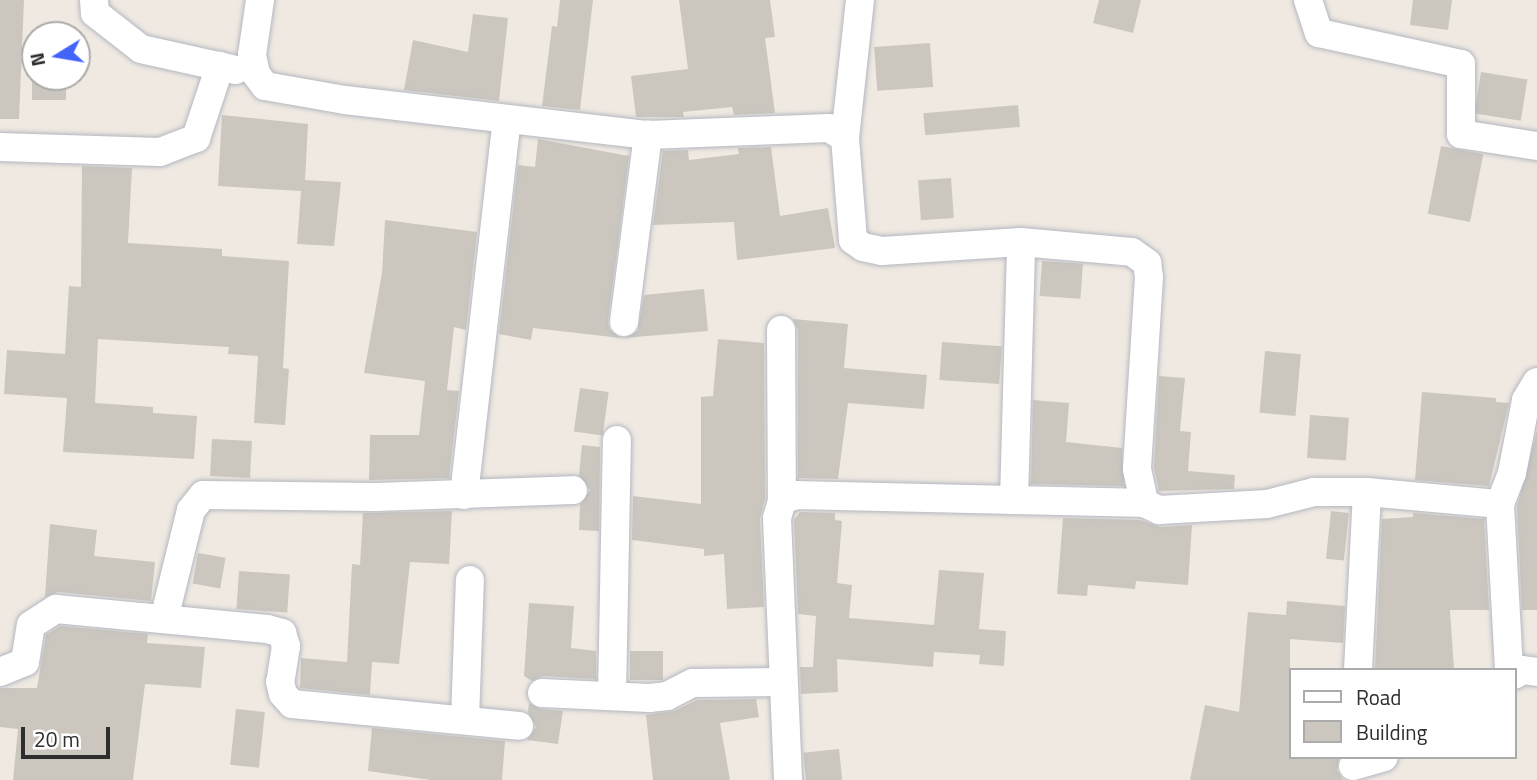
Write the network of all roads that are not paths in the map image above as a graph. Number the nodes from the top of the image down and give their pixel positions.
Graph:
1 (94, 0) edge
2 (260, 0) edge
3 (860, 0) edge
4 (1308, 0) edge
5 (220, 66) junction
6 (256, 74) junction
7 (507, 119) junction
8 (648, 135) junction
9 (845, 138) junction
10 (1537, 146) edge
11 (0, 147) edge
12 (1021, 242) junction
13 (624, 322) dead end
14 (780, 330) dead end
15 (1537, 382) edge
16 (617, 440) dead end
17 (573, 490) dead end
18 (1367, 492) junction
19 (464, 495) junction
20 (782, 500) junction
21 (1014, 500) junction
22 (1144, 503) junction
23 (1500, 504) junction
24 (470, 580) dead end
25 (163, 619) junction
26 (1358, 668) edge
27 (1509, 668) edge
28 (0, 672) edge
29 (1537, 672) edge
30 (1516, 674) edge
31 (782, 681) junction
32 (542, 693) dead end
33 (612, 696) junction
34 (465, 720) junction
35 (519, 726) dead end
36 (1378, 759) edge
37 (1352, 768) edge
38 (788, 780) edge

1 - 5 street
2 - 6 street
3 - 9 street
4 - 10 street
5 - 6 street
5 - 11 street
6 - 7 street
7 - 8 street
7 - 19 street
8 - 9 street
8 - 13 street
9 - 12 street
12 - 21 street
12 - 22 street
14 - 20 street
15 - 23 street
16 - 33 street
17 - 19 street
18 - 22 street
18 - 23 street
18 - 26 street
19 - 25 street
20 - 21 street
20 - 31 street
21 - 22 street
23 - 27 street
24 - 34 street
25 - 28 street
25 - 34 street
29 - 30 street
31 - 33 street
31 - 38 street
32 - 33 street
34 - 35 street
36 - 37 street

